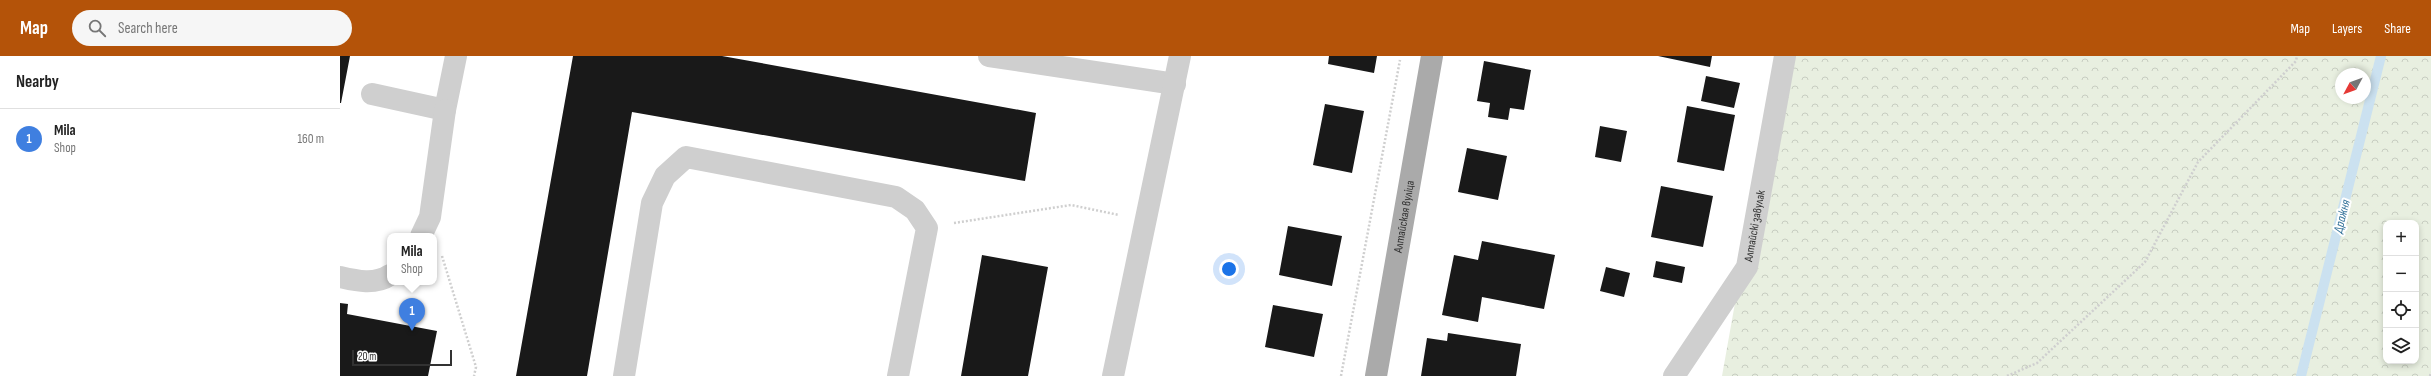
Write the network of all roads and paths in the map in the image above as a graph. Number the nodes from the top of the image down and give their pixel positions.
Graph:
1 (456, 56) edge
2 (989, 56) edge
3 (1180, 56) edge
4 (1401, 56) edge
5 (1432, 56) edge
6 (1785, 56) edge
7 (2297, 56) edge
8 (1038, 60) edge
9 (1175, 84) junction
10 (372, 94) dead end
11 (445, 110) junction
12 (1146, 220) junction
13 (426, 227) edge
14 (927, 228) junction
15 (437, 258) edge
16 (340, 277) edge
17 (387, 277) edge
18 (2431, 372) edge
19 (474, 376) edge
20 (624, 376) edge
21 (898, 376) edge
22 (1113, 376) edge
23 (1341, 376) edge
24 (1376, 376) edge
25 (1674, 376) edge
26 (2007, 376) edge
27 (2430, 376) edge

1 - 11 street
2 - 8 street
3 - 9 street
4 - 23 path
5 - 24 main road, Алтайская вуліца
6 - 25 street, Алтайскі завулак
7 - 26 path
8 - 9 street
9 - 12 street
10 - 11 street
11 - 13 street
12 - 14 path
12 - 22 street
14 - 20 street
14 - 21 street
15 - 19 path
16 - 17 street
18 - 27 path

